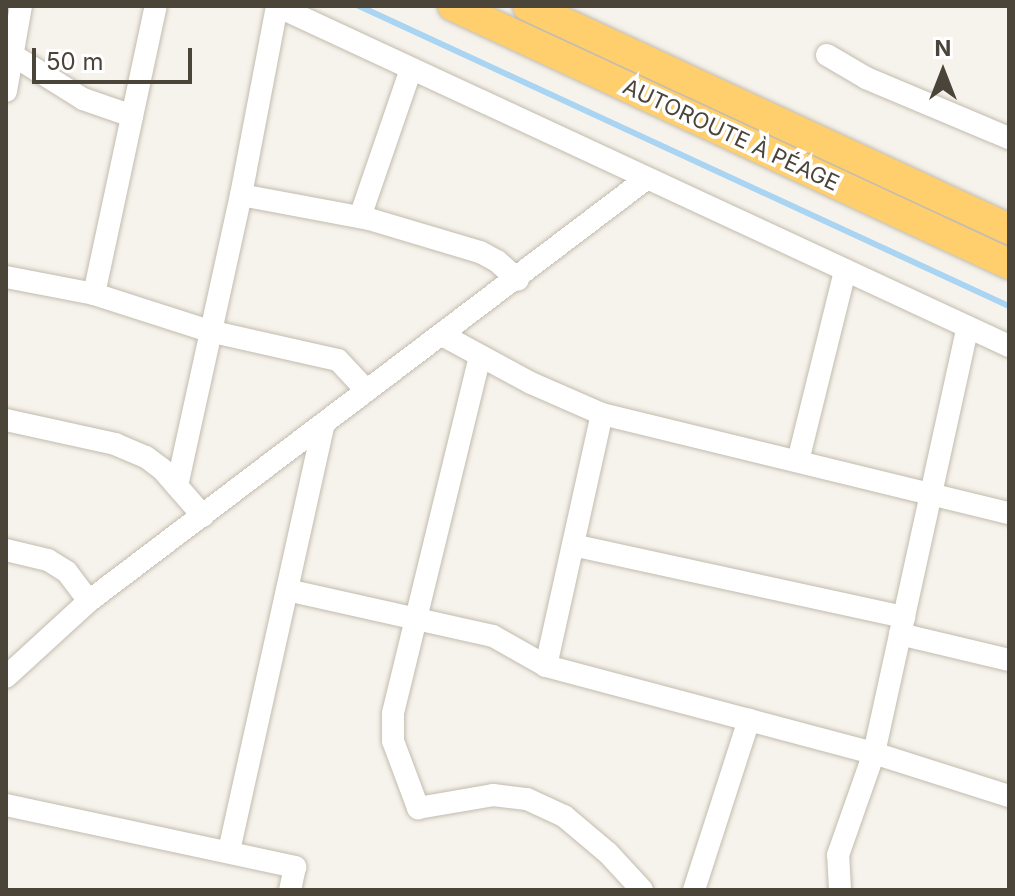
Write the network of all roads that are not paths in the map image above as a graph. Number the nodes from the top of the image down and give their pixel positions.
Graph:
1 (21, 6) edge
2 (156, 6) edge
3 (277, 6) edge
4 (453, 6) edge
5 (528, 6) edge
6 (11, 43) edge
7 (827, 55) dead end
8 (411, 69) junction
9 (6, 91) edge
10 (132, 116) junction
11 (1009, 138) edge
12 (646, 179) junction
13 (241, 195) junction
14 (360, 217) junction
15 (1009, 229) edge
16 (1009, 264) edge
17 (845, 271) junction
18 (6, 277) edge
19 (518, 280) junction
20 (94, 294) junction
21 (968, 327) junction
22 (209, 331) junction
23 (444, 336) junction
24 (1009, 346) edge
25 (480, 356) junction
26 (367, 391) junction
27 (602, 414) junction
28 (6, 420) edge
29 (323, 427) junction
30 (798, 461) junction
31 (177, 486) junction
32 (931, 492) junction
33 (1009, 513) edge
34 (203, 516) junction
35 (573, 545) junction
36 (6, 550) edge
37 (287, 590) junction
38 (89, 601) junction
39 (416, 619) junction
40 (902, 626) junction
41 (1009, 660) edge
42 (546, 666) junction
43 (6, 677) edge
44 (749, 720) junction
45 (874, 753) junction
46 (1009, 796) edge
47 (6, 805) edge
48 (229, 851) junction
49 (290, 890) edge
50 (642, 890) edge
51 (694, 890) edge
52 (840, 890) edge

1 - 6 street
2 - 10 street
3 - 8 street
3 - 13 street
4 - 16 highway, AUTOROUTE À PÉAGE
5 - 15 highway
6 - 9 street
6 - 10 street
7 - 11 street
8 - 12 street
8 - 14 street
10 - 20 street
12 - 17 street
12 - 19 street
13 - 14 street
13 - 22 street
14 - 19 street
17 - 21 street
17 - 30 street
18 - 20 street
19 - 23 street
20 - 22 street
21 - 24 street
21 - 32 street
22 - 26 street
22 - 31 street
23 - 25 street
23 - 26 street
25 - 27 street
25 - 39 street
26 - 29 street
27 - 30 street
27 - 35 street
28 - 31 street
29 - 34 street
29 - 37 street
30 - 32 street
31 - 34 street
32 - 33 street
32 - 40 street
34 - 38 street
35 - 40 street
35 - 42 street
36 - 38 street
37 - 39 street
37 - 48 street
38 - 43 street
39 - 42 street
39 - 50 street
40 - 41 street
40 - 45 street
42 - 44 street
44 - 45 street
44 - 51 street
45 - 46 street
45 - 52 street
47 - 48 street
48 - 49 street

